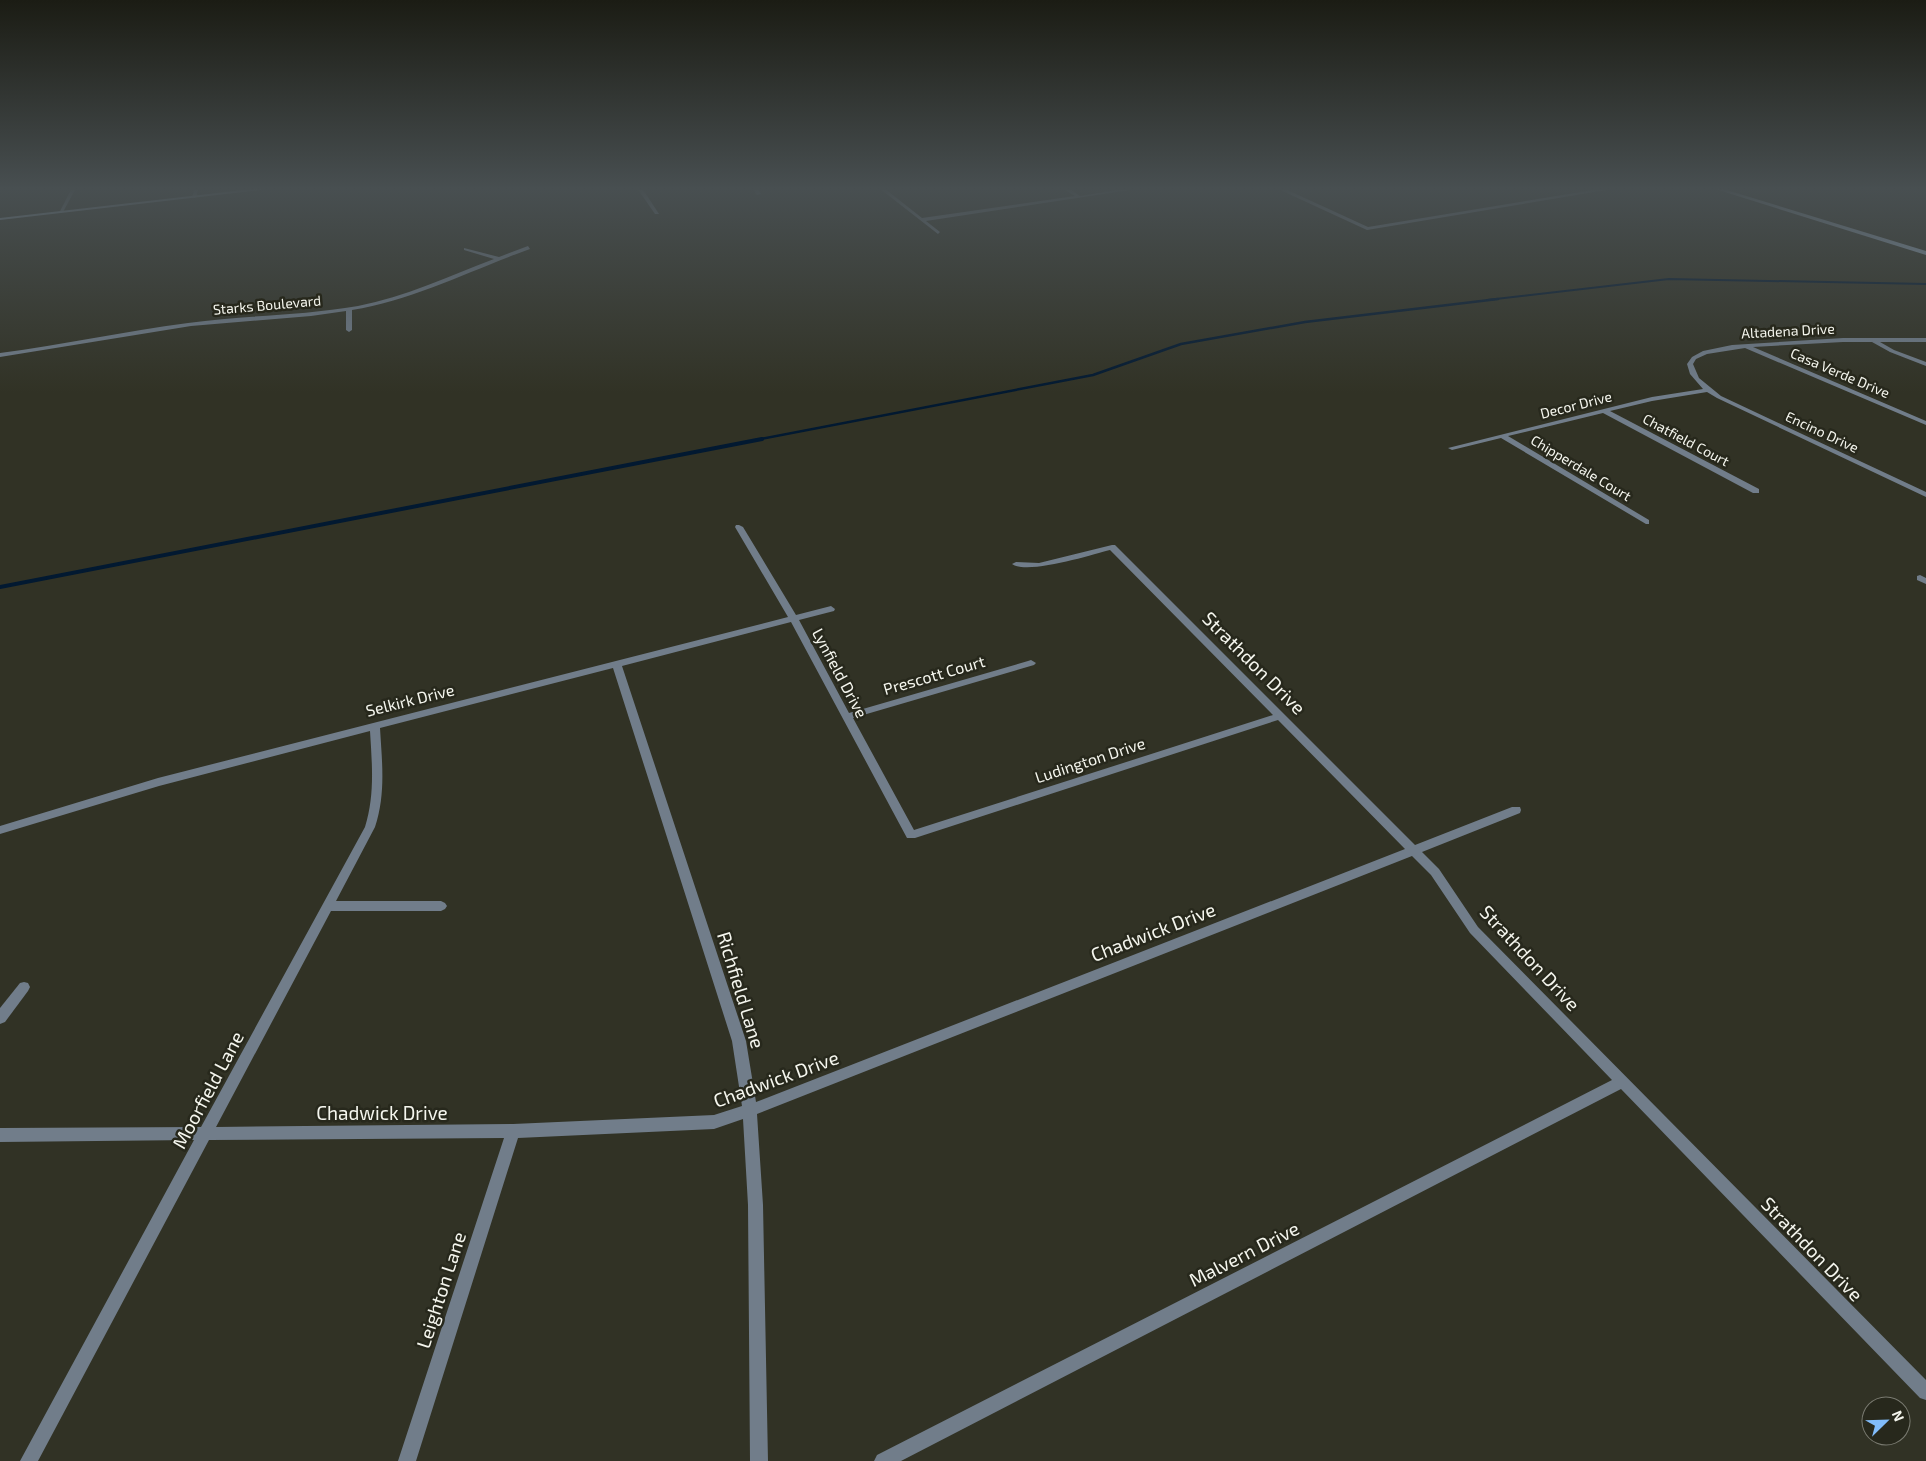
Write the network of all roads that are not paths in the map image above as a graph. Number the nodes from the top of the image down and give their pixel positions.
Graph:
1 (491, 256) edge
2 (503, 256) edge
3 (497, 258) junction
4 (349, 309) junction
5 (349, 330) dead end
6 (1872, 339) junction
7 (1926, 340) edge
8 (1744, 346) junction
9 (0, 355) edge
10 (1926, 364) edge
11 (1707, 390) junction
12 (1604, 411) junction
13 (1926, 423) edge
14 (1503, 436) junction
15 (1452, 448) dead end
16 (1756, 490) dead end
17 (1926, 495) edge
18 (1646, 522) dead end
19 (739, 527) dead end
20 (1016, 564) dead end
21 (831, 609) dead end
22 (793, 618) junction
23 (616, 663) junction
24 (1031, 663) dead end
25 (1279, 716) junction
26 (846, 717) junction
27 (375, 725) junction
28 (1516, 810) dead end
29 (0, 830) edge
30 (911, 835) joint
31 (1414, 850) junction
32 (328, 906) junction
33 (441, 906) dead end
34 (24, 987) dead end
35 (0, 1018) edge
36 (1622, 1082) junction
37 (751, 1110) junction
38 (514, 1131) junction
39 (206, 1133) junction
40 (0, 1135) edge
41 (1926, 1392) edge
42 (29, 1461) edge
43 (407, 1461) edge
44 (759, 1461) edge
45 (883, 1461) edge

1 - 3 street
2 - 3 street, Starks Boulevard
3 - 4 street, Starks Boulevard
4 - 5 street
4 - 9 street, Starks Boulevard
6 - 7 street, Altadena Drive
6 - 8 street, Altadena Drive
6 - 10 street
8 - 11 street, Altadena Drive
8 - 13 street, Casa Verde Drive
11 - 12 street, Decor Drive
11 - 17 street, Encino Drive
12 - 14 street, Decor Drive
12 - 16 street, Chatfield Court
14 - 15 street, Decor Drive
14 - 18 street, Chipperdale Court
19 - 22 street, Lynfield Drive
20 - 25 street, Strathdon Drive
21 - 22 street, Selkirk Drive
22 - 23 street, Selkirk Drive
22 - 26 street, Lynfield Drive
23 - 27 street, Selkirk Drive
23 - 37 street, Richfield Lane
24 - 26 street, Prescott Court
25 - 30 street, Ludington Drive
25 - 31 street, Strathdon Drive
26 - 30 street, Lynfield Drive
27 - 29 street, Selkirk Drive
27 - 32 street, Moorfield Lane
28 - 31 street, Chadwick Drive
31 - 36 street, Strathdon Drive
31 - 37 street, Chadwick Drive
32 - 33 street
32 - 39 street, Moorfield Lane
34 - 35 street
36 - 41 street, Strathdon Drive
36 - 45 street, Malvern Drive
37 - 38 street, Chadwick Drive
37 - 44 street, Richfield Lane
38 - 39 street, Chadwick Drive
38 - 43 street, Leighton Lane
39 - 40 street, Chadwick Drive
39 - 42 street, Moorfield Lane

